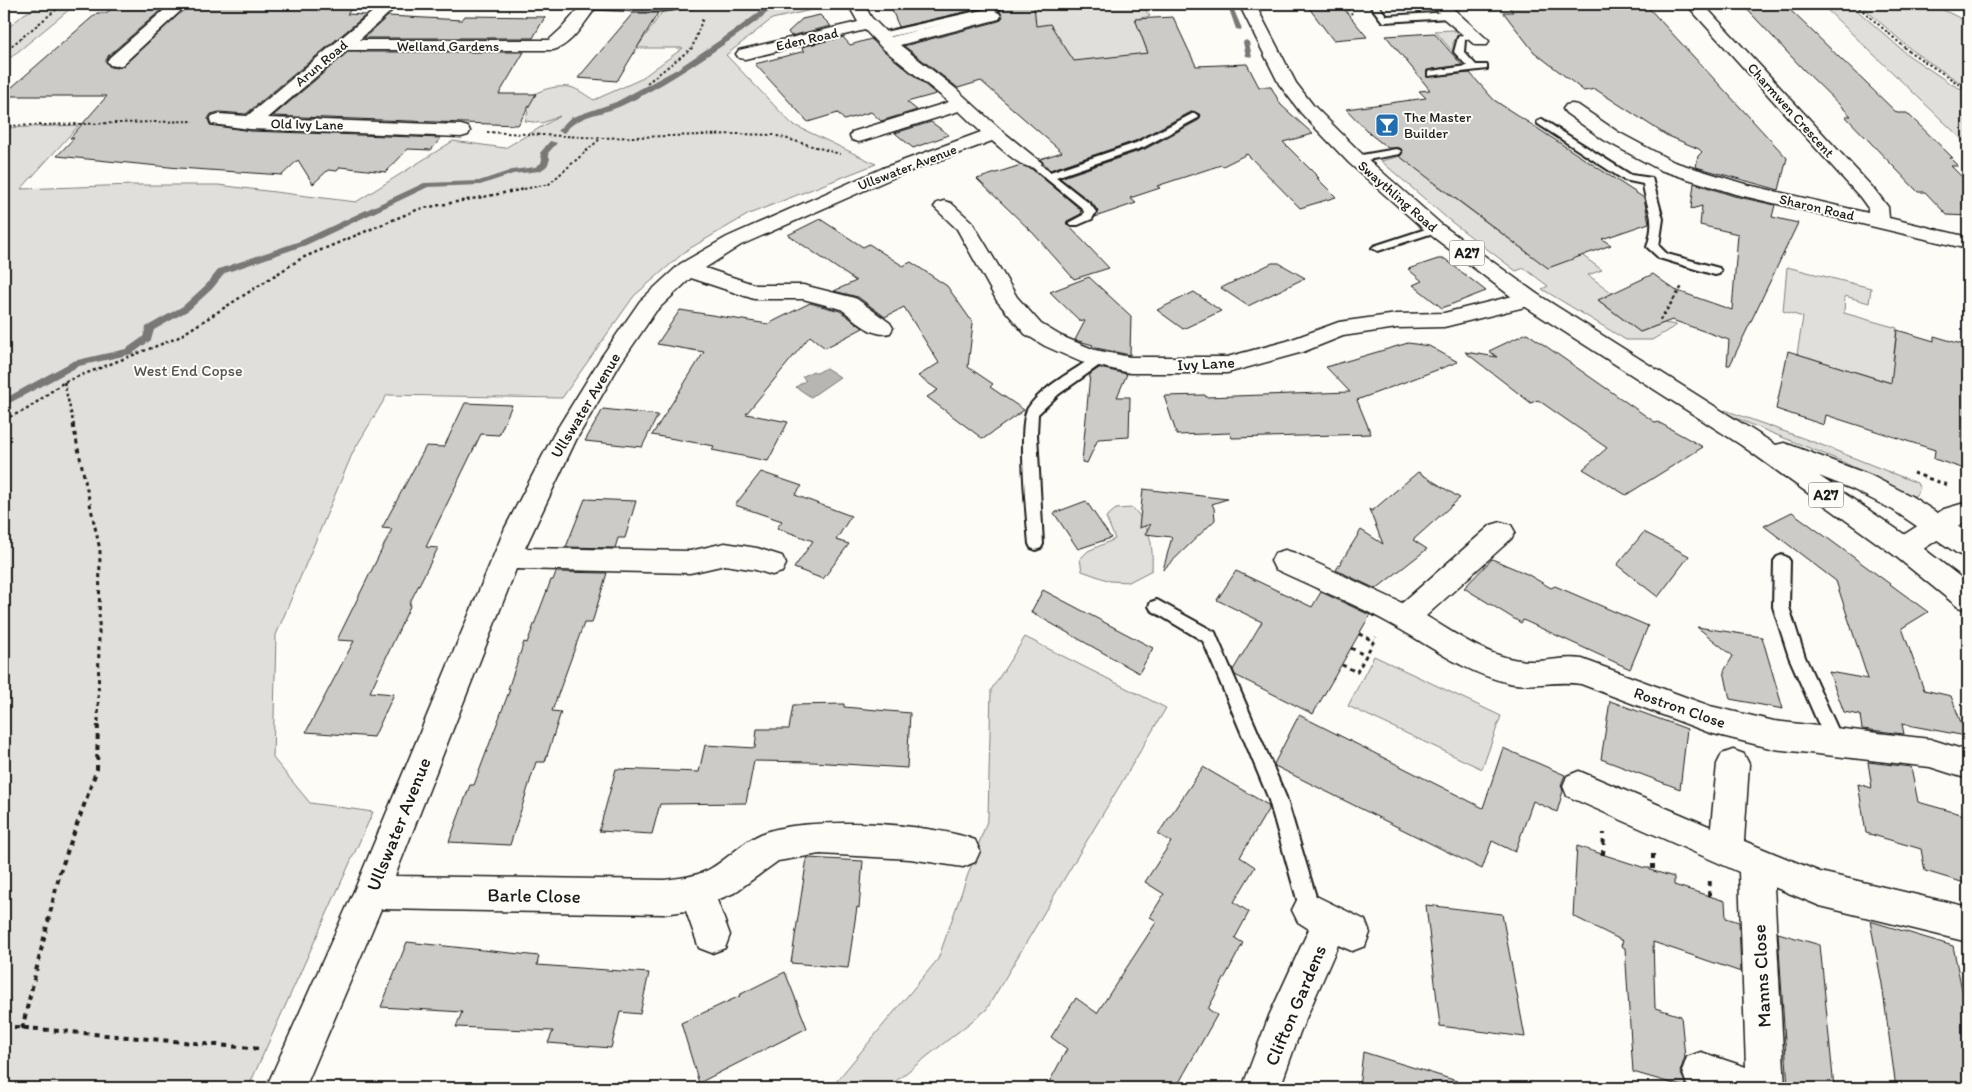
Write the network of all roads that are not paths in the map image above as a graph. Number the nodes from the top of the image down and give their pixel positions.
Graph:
1 (180, 4) edge
2 (391, 4) edge
3 (591, 4) edge
4 (681, 4) edge
5 (856, 4) edge
6 (1246, 4) edge
7 (1373, 4) edge
8 (1694, 4) edge
9 (1444, 9) edge
10 (996, 10) edge
11 (879, 35) junction
12 (1477, 38) joint
13 (342, 45) junction
14 (745, 54) dead end
15 (116, 62) dead end
16 (1484, 67) dead end
17 (1473, 68) junction
18 (1431, 74) dead end
19 (962, 104) junction
20 (1572, 108) dead end
21 (1194, 116) dead end
22 (220, 120) road end
23 (250, 122) junction
24 (1542, 122) dead end
25 (394, 126) junction
26 (461, 131) road end
27 (994, 134) junction
28 (859, 136) dead end
29 (380, 145) dead end
30 (1396, 152) dead end
31 (1356, 159) junction
32 (1032, 162) joint
33 (1666, 166) junction
34 (1050, 176) junction
35 (1648, 180) junction
36 (944, 207) dead end
37 (1879, 221) junction
38 (1074, 223) dead end
39 (1435, 230) junction
40 (1968, 243) edge
41 (1378, 248) dead end
42 (688, 269) junction
43 (1715, 271) road end
44 (1529, 299) junction
45 (882, 328) dead end
46 (1099, 359) junction
47 (1750, 438) junction
48 (1968, 512) edge
49 (1938, 526) junction
50 (1502, 532) dead end
51 (1036, 544) dead end
52 (1968, 547) edge
53 (1904, 548) junction
54 (507, 558) junction
55 (1285, 561) dead end
56 (1782, 561) dead end
57 (772, 564) dead end
58 (1968, 599) edge
59 (1157, 606) dead end
60 (1398, 614) junction
61 (1835, 743) junction
62 (1733, 764) dead end
63 (1968, 764) edge
64 (1579, 786) dead end
65 (963, 852) dead end
66 (1741, 856) junction
67 (371, 892) junction
68 (697, 892) junction
69 (1330, 922) joint
70 (1968, 924) edge
71 (712, 935) dead end
72 (1701, 1071) dead end
73 (285, 1088) edge
74 (1261, 1088) edge
75 (1751, 1088) edge
76 (1766, 1088) edge

1 - 15 street
2 - 13 street, Arun Road
3 - 4 street, Welland Gardens
3 - 13 street, Welland Gardens
5 - 11 street
6 - 31 street, Swaythling Road / A27
7 - 9 lane
8 - 37 street, Charmwen Crescent
9 - 12 street
10 - 11 street, Eden Road
11 - 14 street, Eden Road
11 - 19 street
12 - 17 lane
13 - 23 street, Arun Road
16 - 17 lane
17 - 18 lane
19 - 27 street
19 - 28 street
20 - 33 street, Sharon Road
21 - 34 lane
22 - 23 street, Old Ivy Lane
23 - 25 street, Old Ivy Lane
24 - 35 lane
25 - 26 street, Old Ivy Lane
25 - 29 street
27 - 32 street
27 - 42 street, Ullswater Avenue
30 - 31 lane
31 - 39 street, Swaythling Road / A27
32 - 34 lane
33 - 35 street
33 - 37 street, Sharon Road
34 - 38 lane
35 - 43 lane
36 - 46 street, Ivy Lane
37 - 40 street, Sharon Road
39 - 41 lane
39 - 44 street, Swaythling Road / A27
42 - 45 street
42 - 54 street, Ullswater Avenue
44 - 46 street, Ivy Lane
44 - 47 street, Swaythling Road / A27
46 - 51 lane
47 - 49 street, Swaythling Road / A27
47 - 53 street, Swaythling Road / A27
48 - 49 street
49 - 52 street, Swaythling Road / A27
49 - 53 street
50 - 60 street
53 - 58 street, Swaythling Road / A27
54 - 57 street
54 - 67 street, Ullswater Avenue
55 - 60 street, Rostron Close
56 - 61 lane
59 - 69 lane
60 - 61 street, Rostron Close
61 - 63 street, Rostron Close
62 - 66 street, Manns Close
64 - 66 street
65 - 68 street, Barle Close
66 - 70 street
66 - 76 street, Manns Close
67 - 68 street, Barle Close
67 - 73 street, Ullswater Avenue
68 - 71 street
69 - 74 street, Clifton Gardens
72 - 75 street

